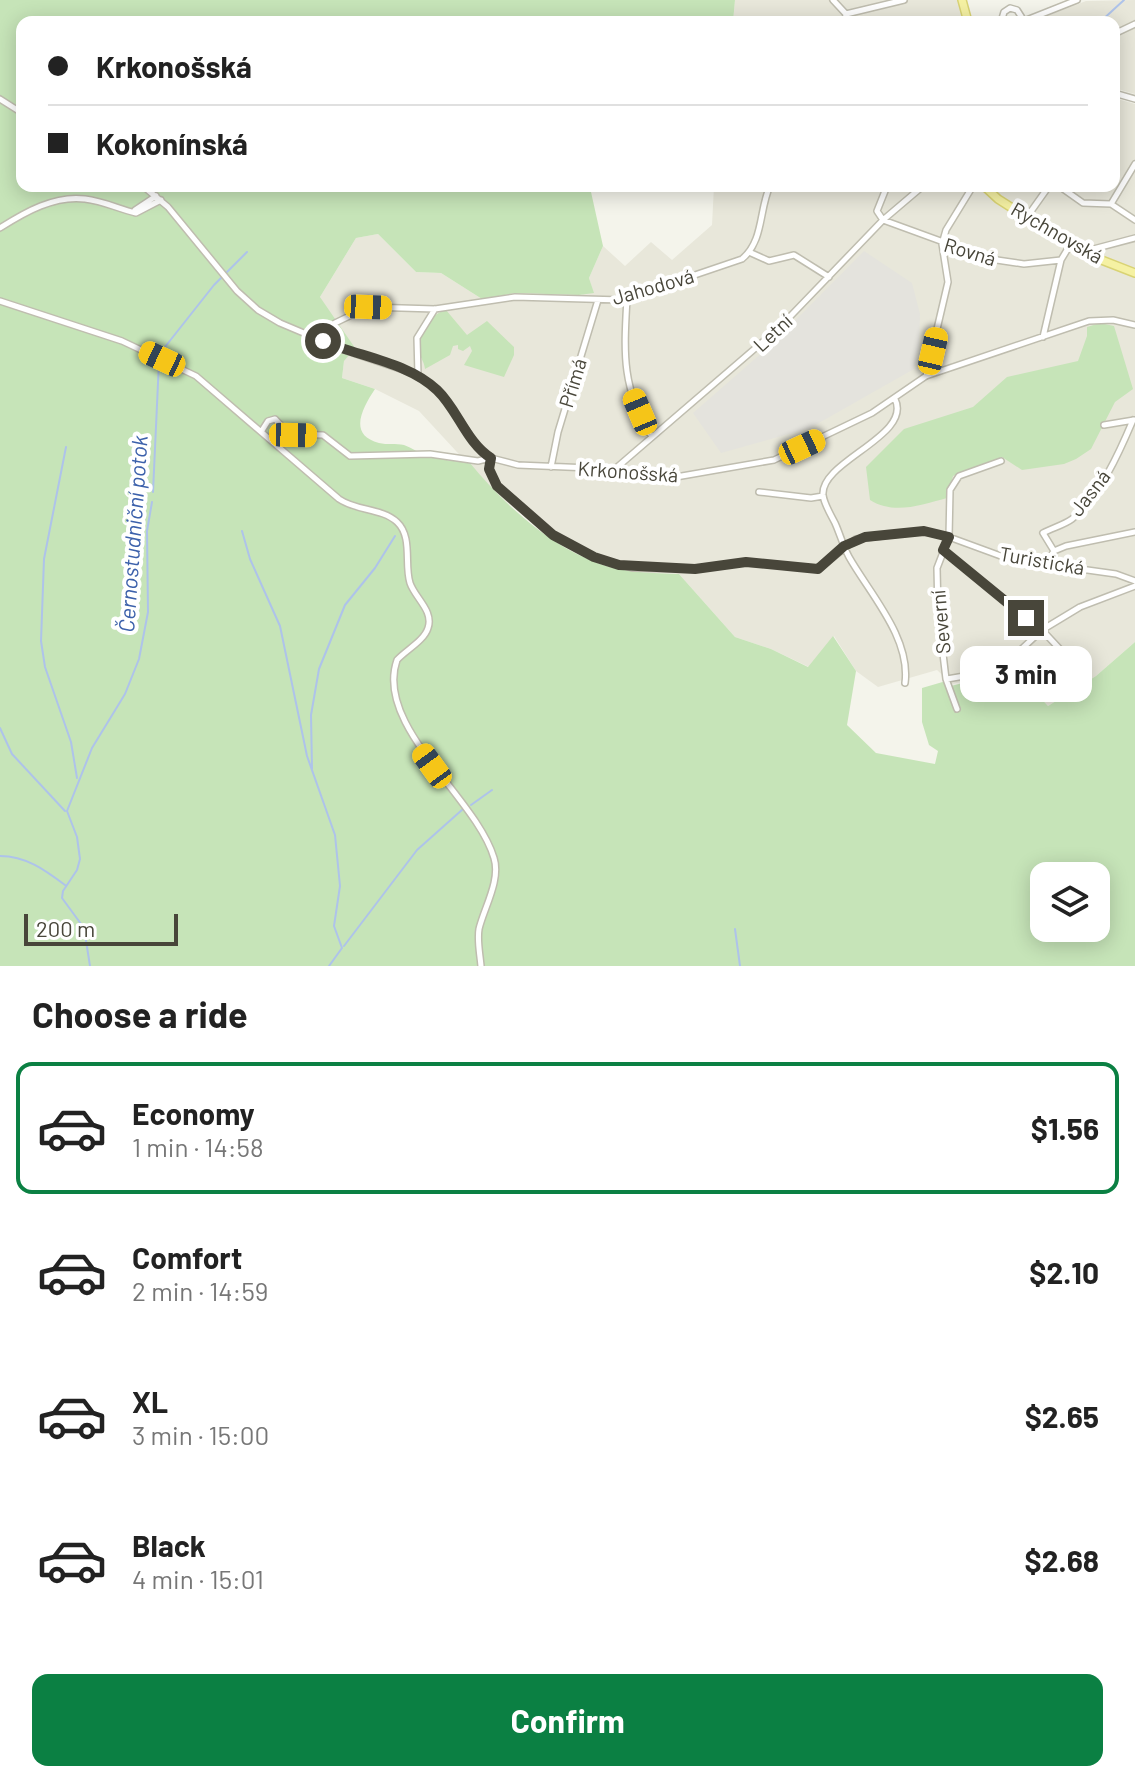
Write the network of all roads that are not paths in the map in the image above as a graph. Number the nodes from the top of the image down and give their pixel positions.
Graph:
1 (833, 0) edge
2 (904, 0) edge
3 (1077, 0) edge
4 (846, 14) joint
5 (1003, 16) edge
6 (1020, 16) edge
7 (1038, 16) edge
8 (1135, 164) edge
9 (1120, 189) edge
10 (144, 192) edge
11 (150, 192) edge
12 (769, 192) edge
13 (885, 192) edge
14 (916, 192) edge
15 (969, 192) edge
16 (992, 192) edge
17 (1045, 192) edge
18 (1067, 192) edge
19 (1118, 192) edge
20 (158, 198) junction
21 (145, 202) junction
22 (1111, 204) junction
23 (130, 212) junction
24 (1026, 218) junction
25 (883, 220) junction
26 (1135, 220) edge
27 (0, 228) edge
28 (1135, 238) edge
29 (942, 244) junction
30 (1070, 245) junction
31 (749, 252) junction
32 (1081, 252) junction
33 (1061, 260) junction
34 (1135, 273) edge
35 (829, 277) junction
36 (627, 298) junction
37 (598, 300) junction
38 (0, 301) edge
39 (435, 309) junction
40 (335, 323) dead end
41 (1135, 325) edge
42 (1043, 337) junction
43 (418, 375) junction
44 (926, 376) junction
45 (895, 399) junction
46 (1134, 420) edge
47 (1104, 425) dead end
48 (261, 432) junction
49 (652, 437) junction
50 (491, 458) junction
51 (1001, 461) dead end
52 (551, 467) junction
53 (614, 469) junction
54 (759, 492) dead end
55 (823, 496) junction
56 (1135, 532) edge
57 (949, 537) junction
58 (844, 546) junction
59 (943, 550) junction
60 (1054, 551) junction
61 (1047, 563) junction
62 (1135, 583) edge
63 (1042, 630) junction
64 (1084, 675) dead end
65 (946, 679) junction
66 (905, 683) dead end
67 (957, 709) dead end
68 (481, 966) edge

1 - 4 street
2 - 4 street
3 - 7 street
5 - 6 street
8 - 9 street
10 - 21 street
11 - 20 street
12 - 31 street
13 - 25 street
14 - 25 street, Letní
15 - 29 street
16 - 24 main road, Rychnovská
17 - 24 street
18 - 22 street
19 - 22 street
20 - 21 street
20 - 23 street
20 - 43 street
21 - 23 street
22 - 26 street
23 - 27 street
24 - 30 main road, Rychnovská
25 - 29 street, Rovná
25 - 35 street, Letní
28 - 32 street
29 - 33 street, Rovná
29 - 44 street
30 - 32 main road, Rychnovská
30 - 33 street
31 - 35 street
31 - 36 street, Jahodová
32 - 34 main road, Rychnovská
33 - 42 street
35 - 49 street, Letní
36 - 37 street, Jahodová
36 - 49 street
37 - 39 street, Jahodová
37 - 52 street, Přímá
38 - 48 street
39 - 40 street, Jahodová
39 - 43 street
41 - 42 street, Krkonošská
42 - 44 street, Krkonošská
43 - 50 street
44 - 45 street, Krkonošská
45 - 53 street, Krkonošská
45 - 55 street
46 - 47 street
46 - 60 street, Jasná
48 - 50 street
48 - 68 street
49 - 53 street, Letní
50 - 52 street, Krkonošská
50 - 58 street, Turistická
51 - 57 street
52 - 53 street, Krkonošská
54 - 55 street
55 - 58 street
56 - 60 street
57 - 58 street, Turistická
57 - 59 street, Severní
57 - 61 street, Turistická
58 - 66 street
59 - 63 street
59 - 65 street, Severní
60 - 61 street
61 - 62 street, Turistická
62 - 63 street
63 - 64 street
63 - 65 street
65 - 67 street, Severní

